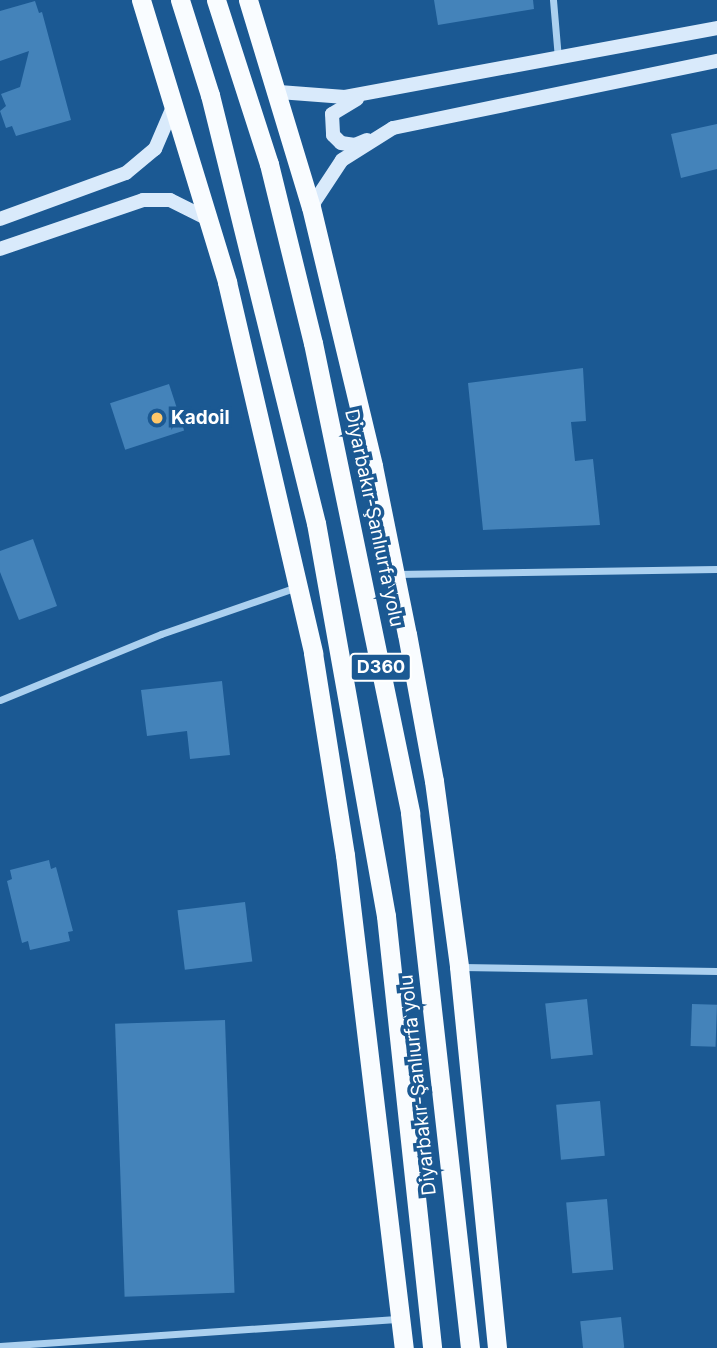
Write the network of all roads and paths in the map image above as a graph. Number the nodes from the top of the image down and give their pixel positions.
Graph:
1 (141, 0) edge
2 (180, 0) edge
3 (216, 0) edge
4 (248, 0) edge
5 (553, 0) edge
6 (717, 28) edge
7 (558, 58) junction
8 (717, 61) edge
9 (374, 91) junction
10 (279, 92) junction
11 (175, 103) junction
12 (393, 128) junction
13 (311, 207) junction
14 (0, 219) edge
15 (208, 219) junction
16 (0, 249) edge
17 (717, 569) edge
18 (396, 574) junction
19 (298, 586) junction
20 (0, 700) edge
21 (459, 967) junction
22 (717, 971) edge
23 (401, 1319) junction
24 (0, 1346) edge
25 (404, 1348) edge
26 (432, 1348) edge
27 (470, 1348) edge
28 (497, 1348) edge

1 - 11 highway
2 - 26 highway, Diyarbakır-Şanlıurfa yolu / D360
3 - 27 highway, Diyarbakır-Şanlıurfa yolu / D360
4 - 10 highway
5 - 7 street
6 - 7 main road
7 - 9 main road
8 - 12 main road
9 - 10 main road
9 - 12 main road
10 - 13 highway
11 - 14 main road
11 - 15 highway
12 - 13 main road
13 - 18 highway
15 - 16 main road
15 - 19 highway
17 - 18 street
18 - 21 highway
19 - 20 street
19 - 23 highway
21 - 22 street
21 - 28 highway
23 - 24 street
23 - 25 highway

